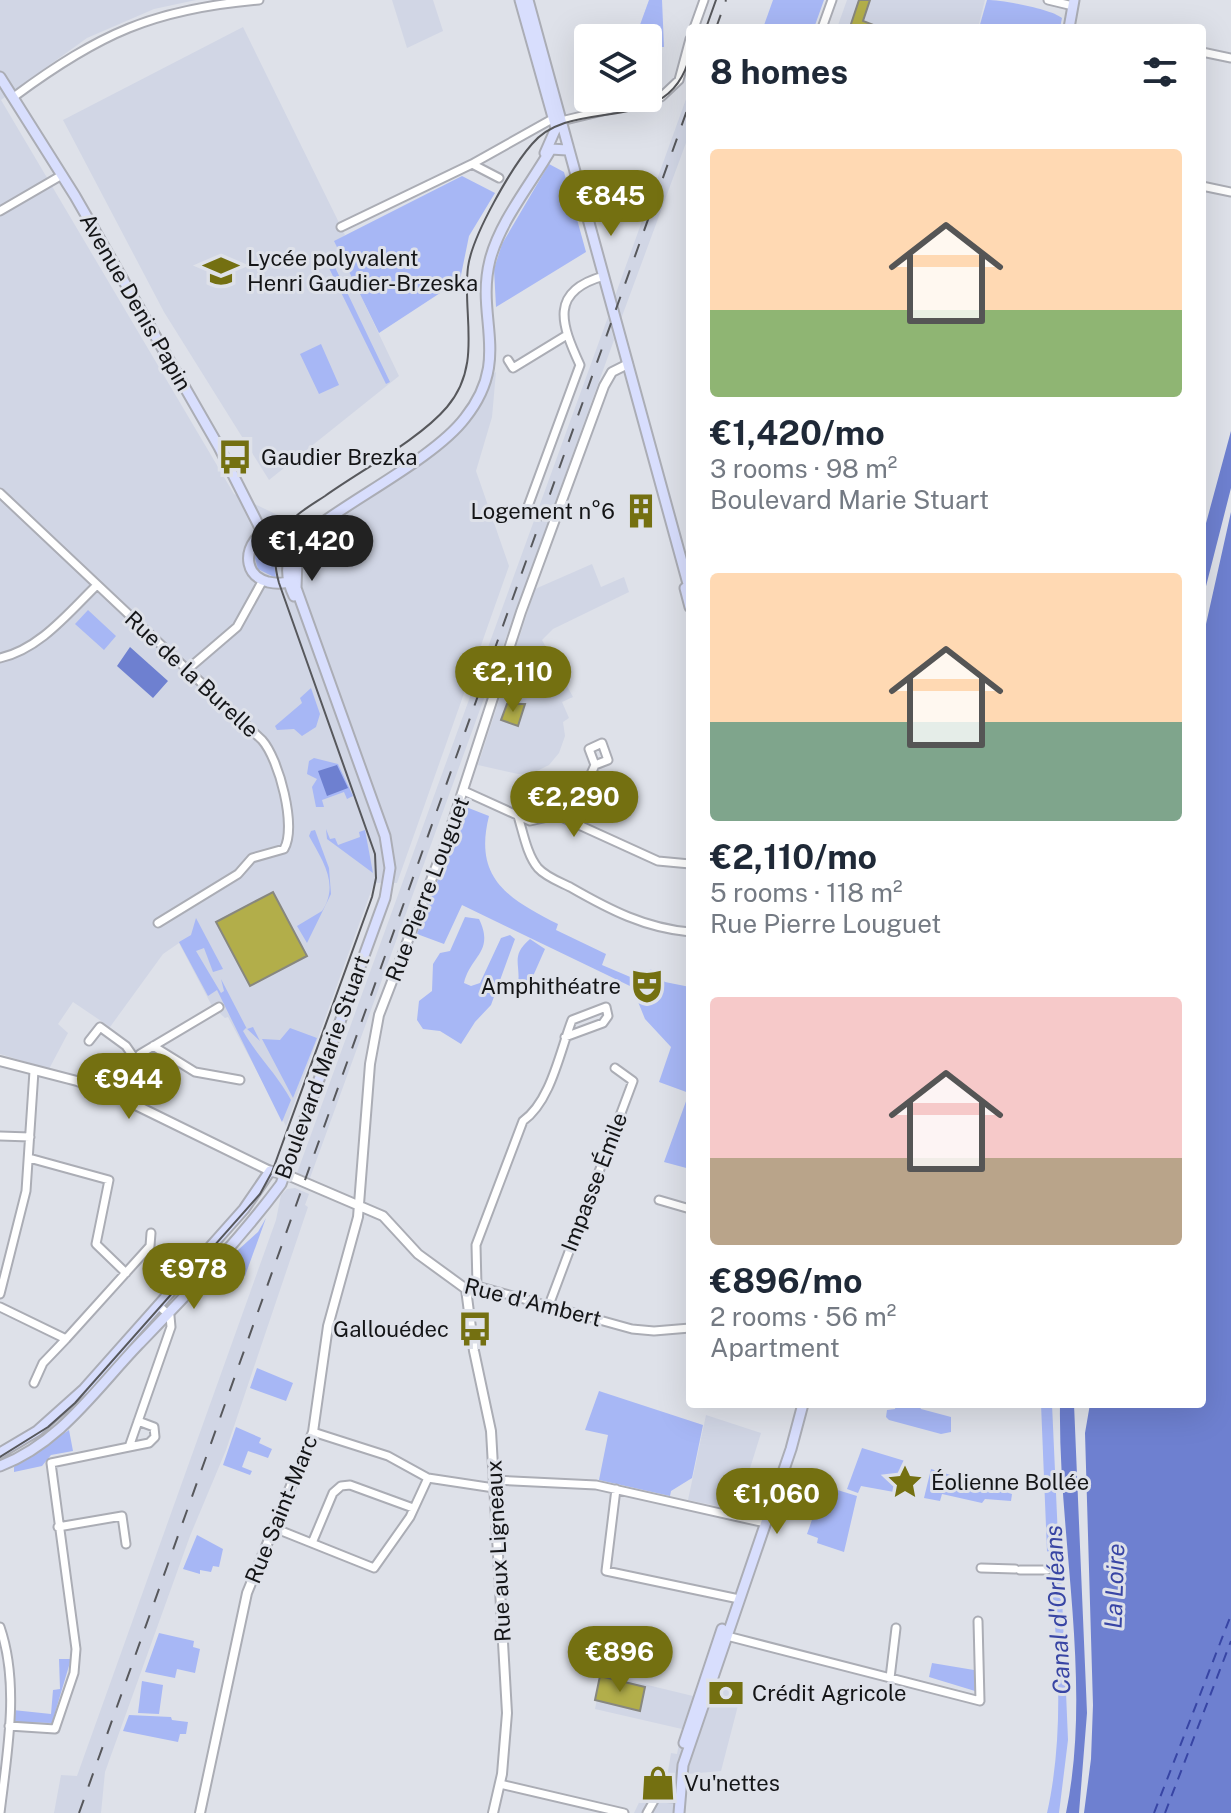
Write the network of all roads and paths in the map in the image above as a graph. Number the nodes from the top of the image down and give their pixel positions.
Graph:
1 (259, 0) edge
2 (520, 0) edge
3 (528, 0) edge
4 (704, 0) edge
5 (832, 0) edge
6 (1048, 0) edge
7 (1074, 3) edge
8 (695, 24) edge
9 (823, 24) edge
10 (1070, 24) edge
11 (1206, 53) edge
12 (686, 54) edge
13 (1231, 58) edge
14 (0, 77) edge
15 (15, 96) junction
16 (558, 125) junction
17 (551, 149) junction
18 (567, 150) junction
19 (472, 164) junction
20 (62, 175) junction
21 (499, 178) dead end
22 (1206, 187) edge
23 (1231, 192) edge
24 (0, 211) edge
25 (341, 227) dead end
26 (603, 277) junction
27 (567, 335) junction
28 (508, 360) dead end
29 (626, 365) junction
30 (0, 493) edge
31 (527, 509) dead end
32 (262, 532) junction
33 (300, 542) junction
34 (686, 577) edge
35 (263, 580) junction
36 (291, 581) junction
37 (97, 585) junction
38 (686, 592) edge
39 (0, 658) edge
40 (188, 669) junction
41 (595, 765) dead end
42 (464, 791) junction
43 (518, 816) junction
44 (570, 820) junction
45 (686, 864) edge
46 (158, 923) dead end
47 (686, 932) edge
48 (219, 1007) dead end
49 (565, 1037) junction
50 (89, 1041) dead end
51 (153, 1046) junction
52 (135, 1059) junction
53 (0, 1061) edge
54 (615, 1068) dead end
55 (34, 1071) junction
56 (240, 1080) dead end
57 (117, 1096) junction
58 (0, 1136) edge
59 (30, 1137) junction
60 (29, 1158) junction
61 (270, 1171) junction
62 (285, 1174) junction
63 (659, 1200) dead end
64 (359, 1206) junction
65 (686, 1208) edge
66 (151, 1233) dead end
67 (126, 1273) junction
68 (477, 1286) junction
69 (466, 1289) junction
70 (0, 1294) edge
71 (158, 1305) junction
72 (549, 1305) junction
73 (0, 1307) edge
74 (168, 1314) junction
75 (686, 1328) edge
76 (66, 1339) junction
77 (34, 1383) dead end
78 (802, 1408) edge
79 (138, 1421) junction
80 (313, 1432) junction
81 (129, 1447) junction
82 (0, 1453) edge
83 (0, 1466) edge
84 (428, 1478) junction
85 (494, 1484) junction
86 (616, 1489) junction
87 (413, 1508) junction
88 (764, 1520) junction
89 (58, 1527) junction
90 (274, 1528) junction
91 (312, 1543) junction
92 (126, 1544) dead end
93 (981, 1568) dead end
94 (1047, 1570) dead end
95 (736, 1598) junction
96 (978, 1621) dead end
97 (0, 1627) edge
98 (896, 1628) dead end
99 (723, 1635) junction
100 (890, 1678) junction
101 (9, 1726) junction
102 (500, 1784) junction
103 (676, 1797) junction
104 (0, 1813) edge
105 (200, 1813) edge
106 (493, 1813) edge
107 (624, 1813) edge
108 (647, 1813) edge
109 (676, 1813) edge

1 - 15 street
2 - 16 main road
3 - 16 main road
4 - 8 street
5 - 9 street
6 - 7 street
7 - 10 main road
11 - 13 street
12 - 16 street
14 - 15 main road, Avenue Denis Papin
15 - 20 main road, Avenue Denis Papin
16 - 17 main road
16 - 18 main road
16 - 19 street
16 - 26 main road
16 - 33 main road
17 - 18 main road
17 - 33 main road
18 - 26 main road
19 - 21 street
19 - 25 street
20 - 24 street
20 - 32 main road, Avenue Denis Papin
22 - 23 street
26 - 27 street
26 - 29 main road
27 - 28 street
27 - 31 street
29 - 34 main road
29 - 38 main road
29 - 42 street, Rue Pierre Louguet
30 - 37 street, Rue de la Burelle
32 - 33 main road
32 - 35 main road
33 - 36 main road, Boulevard Marie Stuart
35 - 36 main road
35 - 40 street
36 - 62 main road, Boulevard Marie Stuart
37 - 39 street
37 - 40 street, Rue de la Burelle
40 - 46 street, Rue de la Burelle
41 - 44 street
42 - 43 street
42 - 64 street, Rue Pierre Louguet
43 - 44 street
43 - 47 street
44 - 45 street
48 - 51 street
49 - 49 street
49 - 68 street
50 - 52 street
51 - 52 street
51 - 56 street
52 - 57 street
53 - 55 street, Rue d'Ambert
54 - 72 street, Impasse Émile
55 - 57 street, Rue d'Ambert
55 - 59 street
57 - 61 street, Rue d'Ambert
58 - 59 street
59 - 60 street
60 - 67 street
60 - 70 street
61 - 62 main road, Rue d'Ambert
61 - 71 main road, Boulevard Marie Stuart
62 - 64 street, Rue d'Ambert
62 - 74 main road, Boulevard Marie Stuart
63 - 65 street
64 - 69 street, Rue d'Ambert
64 - 80 street, Rue Saint-Marc
66 - 67 street
67 - 76 street
68 - 69 street, Rue d'Ambert
68 - 72 street, Rue d'Ambert
69 - 85 street, Rue aux Ligneaux
71 - 74 street
71 - 82 main road, Boulevard Marie Stuart
72 - 75 street, Rue d'Ambert
73 - 76 street
74 - 79 street
74 - 83 main road, Boulevard Marie Stuart
76 - 77 street
78 - 88 main road
79 - 81 street
79 - 81 street
80 - 84 street
80 - 90 street, Rue Saint-Marc
81 - 89 street
84 - 85 street
84 - 87 street
85 - 86 street
85 - 102 street, Rue aux Ligneaux
86 - 88 street
86 - 95 street
87 - 91 street
87 - 91 street
88 - 95 main road
89 - 92 street
89 - 101 street
90 - 91 street
90 - 105 street, Rue Saint-Marc
93 - 94 street
95 - 99 main road
96 - 100 street
97 - 101 street
98 - 100 street
99 - 100 street
99 - 103 main road
101 - 104 street
102 - 106 street, Rue aux Ligneaux
102 - 107 street
103 - 108 street
103 - 109 main road

